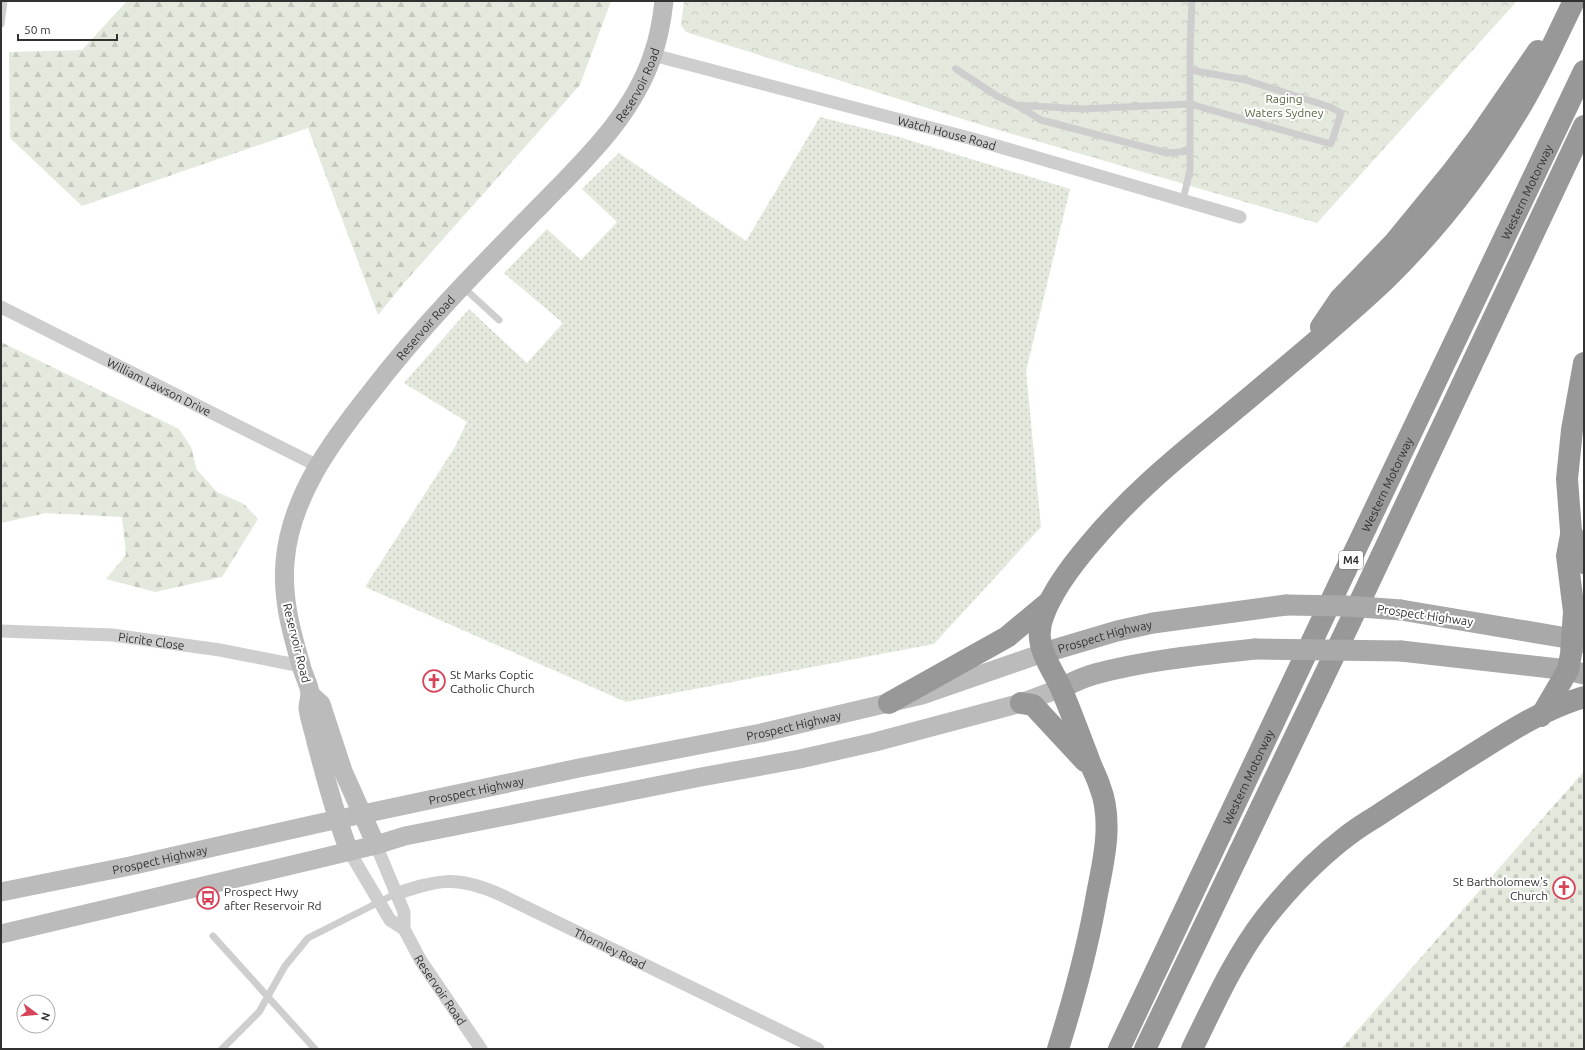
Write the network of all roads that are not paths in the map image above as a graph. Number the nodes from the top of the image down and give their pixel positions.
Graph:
1 (4, 1) edge
2 (664, 1) edge
3 (1192, 1) edge
4 (1574, 1) edge
5 (1, 24) edge
6 (653, 55) junction
7 (956, 69) dead end
8 (1190, 70) junction
9 (1584, 71) edge
10 (1190, 104) junction
11 (1016, 105) junction
12 (1584, 126) edge
13 (1190, 151) junction
14 (1183, 200) junction
15 (1240, 217) dead end
16 (461, 286) junction
17 (1, 307) edge
18 (499, 320) dead end
19 (1584, 363) edge
20 (318, 466) junction
21 (1571, 531) junction
22 (1584, 563) edge
23 (1048, 603) junction
24 (1, 631) edge
25 (1578, 641) edge
26 (1044, 653) junction
27 (301, 666) junction
28 (1576, 672) edge
29 (1061, 688) junction
30 (310, 694) junction
31 (1584, 697) edge
32 (889, 703) junction
33 (1021, 703) junction
34 (1541, 716) junction
35 (1092, 769) junction
36 (362, 814) junction
37 (336, 819) junction
38 (376, 844) junction
39 (349, 851) junction
40 (1, 892) edge
41 (395, 894) junction
42 (379, 902) junction
43 (404, 929) junction
44 (1, 934) edge
45 (213, 936) dead end
46 (1221, 988) junction
47 (267, 997) junction
48 (222, 1049) edge
49 (315, 1049) edge
50 (481, 1049) edge
51 (818, 1049) edge
52 (1058, 1049) edge
53 (1119, 1049) edge
54 (1145, 1049) edge
55 (1192, 1049) edge
56 (1206, 1049) edge

1 - 5 lane
2 - 6 main road, Reservoir Road
3 - 8 lane
4 - 23 highway
6 - 14 street, Watch House Road
6 - 16 main road, Reservoir Road
7 - 11 lane
8 - 10 lane
8 - 10 lane
9 - 53 highway, Western Motorway / M4
10 - 11 lane
10 - 13 lane
11 - 13 lane
12 - 54 highway, Western Motorway / M4
13 - 14 lane
14 - 15 street, Watch House Road
16 - 18 lane
16 - 20 main road, Reservoir Road
17 - 20 street, William Lawson Drive
19 - 21 highway
20 - 27 main road, Reservoir Road
21 - 22 highway
21 - 25 highway
23 - 26 highway
23 - 32 highway
24 - 27 street, Picrite Close
25 - 26 main road, Prospect Highway, bridge
25 - 28 highway
26 - 29 highway
26 - 32 main road, Prospect Highway
27 - 30 main road, Reservoir Road
28 - 29 main road, bridge
28 - 34 highway
29 - 33 main road
29 - 35 highway
30 - 36 main road, Reservoir Road
30 - 37 main road, Reservoir Road
31 - 34 highway
32 - 36 main road, Prospect Highway
33 - 35 highway
33 - 38 main road
34 - 46 highway
35 - 52 highway
36 - 37 main road, Prospect Highway
36 - 38 main road, Reservoir Road
37 - 39 main road, Reservoir Road
37 - 40 main road, Prospect Highway
38 - 39 main road
38 - 41 street, Reservoir Road
39 - 42 street, Reservoir Road
39 - 44 main road
41 - 42 lane
41 - 43 street, Reservoir Road
41 - 51 street, Thornley Road
42 - 43 street, Reservoir Road
42 - 47 lane
43 - 50 street, Reservoir Road
45 - 47 lane
46 - 55 highway
46 - 56 highway
47 - 48 lane
47 - 49 lane

